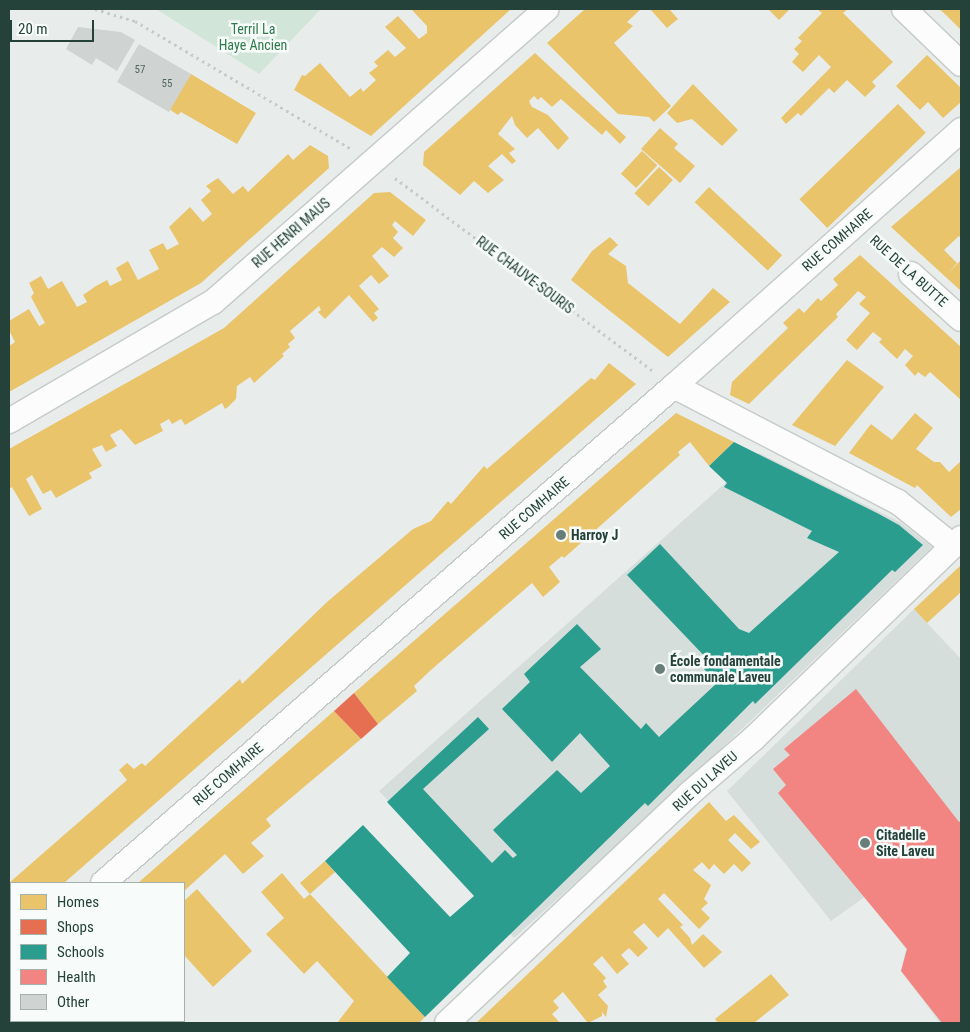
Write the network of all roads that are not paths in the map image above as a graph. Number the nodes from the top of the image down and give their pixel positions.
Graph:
1 (547, 9) edge
2 (904, 9) edge
3 (961, 64) edge
4 (961, 130) edge
5 (911, 274) road end
6 (961, 319) edge
7 (674, 386) junction
8 (9, 421) edge
9 (957, 542) edge
10 (104, 882) edge
11 (447, 1023) edge

1 - 8 street, RUE HENRI MAUS
2 - 3 street
4 - 7 street, RUE COMHAIRE
5 - 6 street, RUE DE LA BUTTE
7 - 9 street
7 - 10 street, RUE COMHAIRE
9 - 11 street, RUE DU LAVEU

